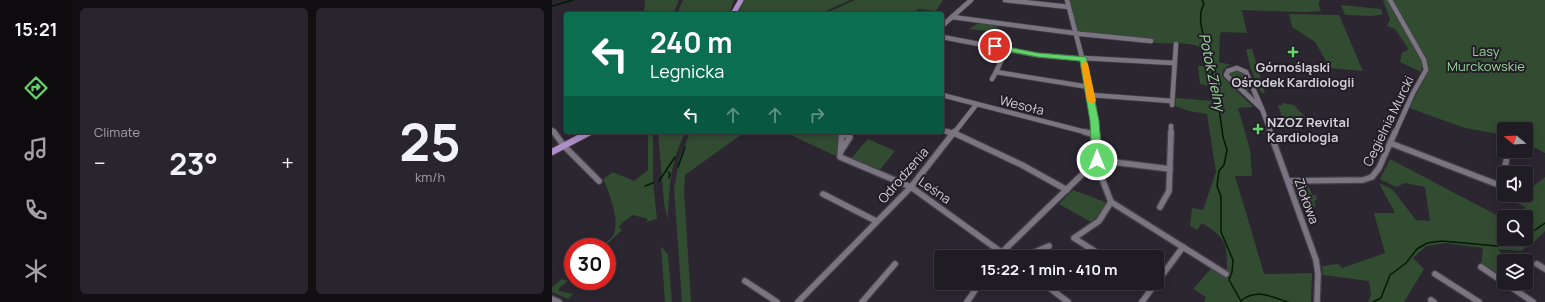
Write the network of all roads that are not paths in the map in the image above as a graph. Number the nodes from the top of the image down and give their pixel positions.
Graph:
1 (737, 0) edge
2 (741, 0) edge
3 (971, 0) edge
4 (1005, 0) edge
5 (1067, 0) edge
6 (1390, 0) edge
7 (1069, 6) junction
8 (733, 12) edge
9 (733, 12) edge
10 (952, 17) junction
11 (944, 24) edge
12 (1076, 34) junction
13 (944, 37) edge
14 (1152, 41) dead end
15 (1176, 44) dead end
16 (1007, 48) junction
17 (1084, 58) junction
18 (1174, 63) junction
19 (996, 72) junction
20 (992, 79) dead end
21 (1089, 87) junction
22 (1090, 95) junction
23 (944, 96) edge
24 (976, 105) junction
25 (1262, 109) junction
26 (1171, 126) dead end
27 (552, 130) edge
28 (944, 131) edge
29 (953, 133) junction
30 (586, 134) edge
31 (842, 134) edge
32 (1097, 135) junction
33 (1390, 143) junction
34 (564, 146) junction
35 (552, 152) edge
36 (1095, 163) junction
37 (1170, 169) junction
38 (599, 181) dead end
39 (1288, 181) junction
40 (1497, 185) edge
41 (910, 187) junction
42 (1067, 190) junction
43 (823, 194) dead end
44 (1111, 202) junction
45 (1160, 207) dead end
46 (876, 221) junction
47 (1048, 246) dead end
48 (1183, 247) junction
49 (994, 250) edge
50 (1003, 250) edge
51 (1039, 250) edge
52 (1093, 250) edge
53 (895, 264) dead end
54 (1537, 264) dead end
55 (1481, 267) dead end
56 (1545, 269) edge
57 (1164, 272) edge
58 (1226, 274) dead end
59 (1435, 274) dead end
60 (745, 281) dead end
61 (975, 290) edge
62 (1052, 290) edge
63 (1151, 290) edge
64 (552, 299) edge
65 (559, 302) edge
66 (777, 302) edge
67 (798, 302) edge
68 (862, 302) edge
69 (967, 302) edge
70 (1068, 302) edge
71 (1142, 302) edge
72 (1317, 302) edge
73 (1479, 302) edge
74 (1533, 302) edge

1 - 8 main road
2 - 9 main road
3 - 10 street
4 - 7 street
5 - 7 street
6 - 33 street, Cegielnia Murcki
7 - 12 street
10 - 11 street
10 - 12 street
12 - 14 street
12 - 17 street
13 - 16 street
15 - 18 street
16 - 17 street
16 - 19 street
17 - 18 street
17 - 21 street
18 - 22 street
19 - 20 street
19 - 21 street
21 - 22 street
22 - 32 street
23 - 24 street, Wesoła
24 - 29 street, Odrodzenia
24 - 32 street, Wesoła
25 - 25 street, Ziołowa
25 - 39 street, Ziołowa
26 - 37 street
27 - 34 street
28 - 29 street
29 - 41 street, Odrodzenia
29 - 42 street
30 - 34 main road
31 - 41 street, Leśna
32 - 36 street
33 - 39 street, Cegielnia Murcki
33 - 40 street
34 - 35 main road
34 - 38 street
36 - 37 street
36 - 42 street
36 - 44 street
37 - 45 street
39 - 72 street, Ziołowa
41 - 46 street, Odrodzenia
41 - 49 street, Leśna
42 - 50 street
43 - 46 street, Odrodzenia
44 - 48 street
44 - 52 street
46 - 67 street, Odrodzenia
47 - 51 street
48 - 57 street
48 - 58 street
53 - 68 street
54 - 56 street
55 - 74 street
59 - 73 street
60 - 66 street
61 - 69 street
62 - 70 street
63 - 71 street
64 - 65 street

